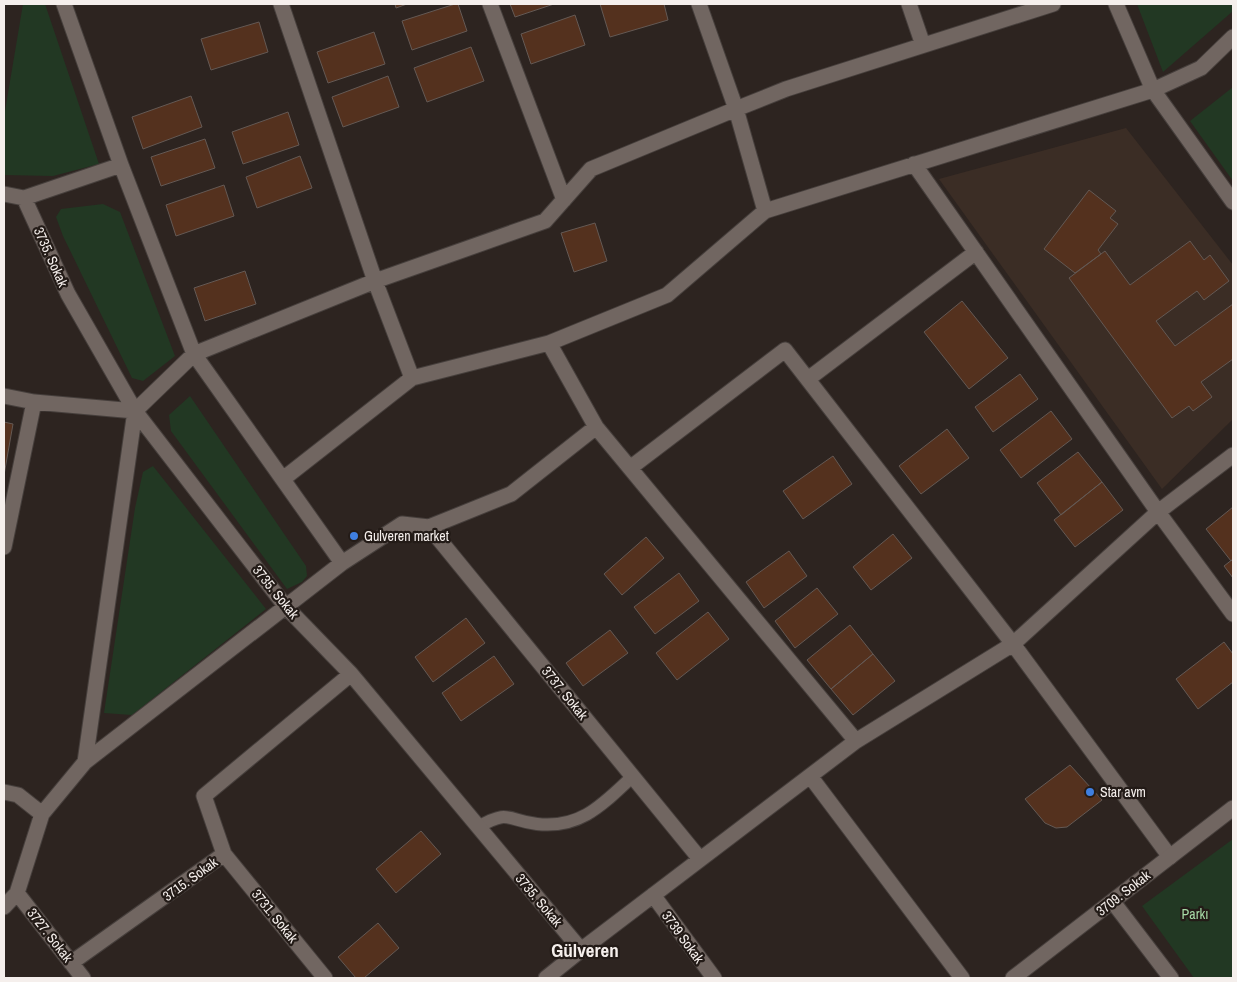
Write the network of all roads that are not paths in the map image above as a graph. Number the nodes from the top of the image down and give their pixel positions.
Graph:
1 (64, 4) edge
2 (281, 4) edge
3 (490, 4) edge
4 (699, 4) edge
5 (909, 4) edge
6 (1053, 4) edge
7 (1116, 4) edge
8 (1233, 37) edge
9 (923, 45) junction
10 (1153, 90) junction
11 (736, 109) junction
12 (914, 164) junction
13 (121, 166) junction
14 (4, 194) edge
15 (24, 198) junction
16 (564, 200) junction
17 (1233, 202) edge
18 (765, 211) junction
19 (976, 252) junction
20 (375, 281) junction
21 (549, 343) junction
22 (194, 354) junction
23 (412, 378) junction
24 (808, 379) junction
25 (4, 396) edge
26 (34, 402) junction
27 (135, 411) junction
28 (596, 427) junction
29 (1233, 455) edge
30 (630, 468) junction
31 (283, 479) junction
32 (1158, 512) junction
33 (430, 527) junction
34 (4, 547) edge
35 (342, 563) junction
36 (286, 607) junction
37 (1233, 614) edge
38 (1013, 644) junction
39 (351, 674) junction
40 (856, 741) junction
41 (85, 762) junction
42 (633, 776) junction
43 (810, 776) junction
44 (4, 792) edge
45 (1233, 808) edge
46 (42, 814) junction
47 (478, 826) junction
48 (224, 854) junction
49 (1170, 857) junction
50 (700, 859) junction
51 (17, 893) junction
52 (653, 895) junction
53 (1113, 902) junction
54 (4, 907) edge
55 (581, 950) junction
56 (71, 963) junction
57 (83, 978) edge
58 (325, 978) edge
59 (546, 978) edge
60 (714, 978) edge
61 (962, 978) edge
62 (1013, 978) edge
63 (1171, 978) edge

1 - 13 street
2 - 20 street
3 - 16 street
4 - 11 street
5 - 9 street
6 - 9 street
7 - 10 street
8 - 10 street
9 - 11 street
10 - 12 street
10 - 17 street
11 - 16 street
11 - 18 street
12 - 18 street
12 - 19 street
13 - 15 street
13 - 22 street
14 - 15 street
15 - 27 street, 3735. Sokak
16 - 20 street
18 - 21 street
19 - 24 street
19 - 32 street
20 - 22 street
20 - 23 street
21 - 23 street
21 - 28 street
22 - 27 street
22 - 31 street
23 - 31 street
24 - 30 street
24 - 38 street
25 - 26 street
26 - 27 street
26 - 34 street
27 - 36 street, 3735. Sokak
27 - 41 street
28 - 30 street
28 - 33 street
29 - 32 street
30 - 40 street
31 - 35 street
32 - 37 street
32 - 38 street
33 - 35 street
33 - 42 street, 3737. Sokak
35 - 36 street
36 - 39 street, 3735. Sokak
36 - 41 street
38 - 40 street
38 - 49 street
39 - 47 street, 3735. Sokak
39 - 48 street, 3715. Sokak
40 - 43 street
41 - 46 street
42 - 47 lane
42 - 50 street, 3737. Sokak
43 - 50 street
43 - 61 street
44 - 46 street
45 - 49 street, 3709. Sokak
46 - 51 street
47 - 55 street, 3735. Sokak
48 - 56 street, 3715. Sokak
48 - 58 street, 3731. Sokak
49 - 53 street, 3709. Sokak
50 - 52 street
51 - 54 street
51 - 56 street, 3727. Sokak
52 - 55 street
52 - 60 street, 3739 Sokak
53 - 62 street, 3709. Sokak
53 - 63 street
55 - 59 street
56 - 57 street, 3727. Sokak

